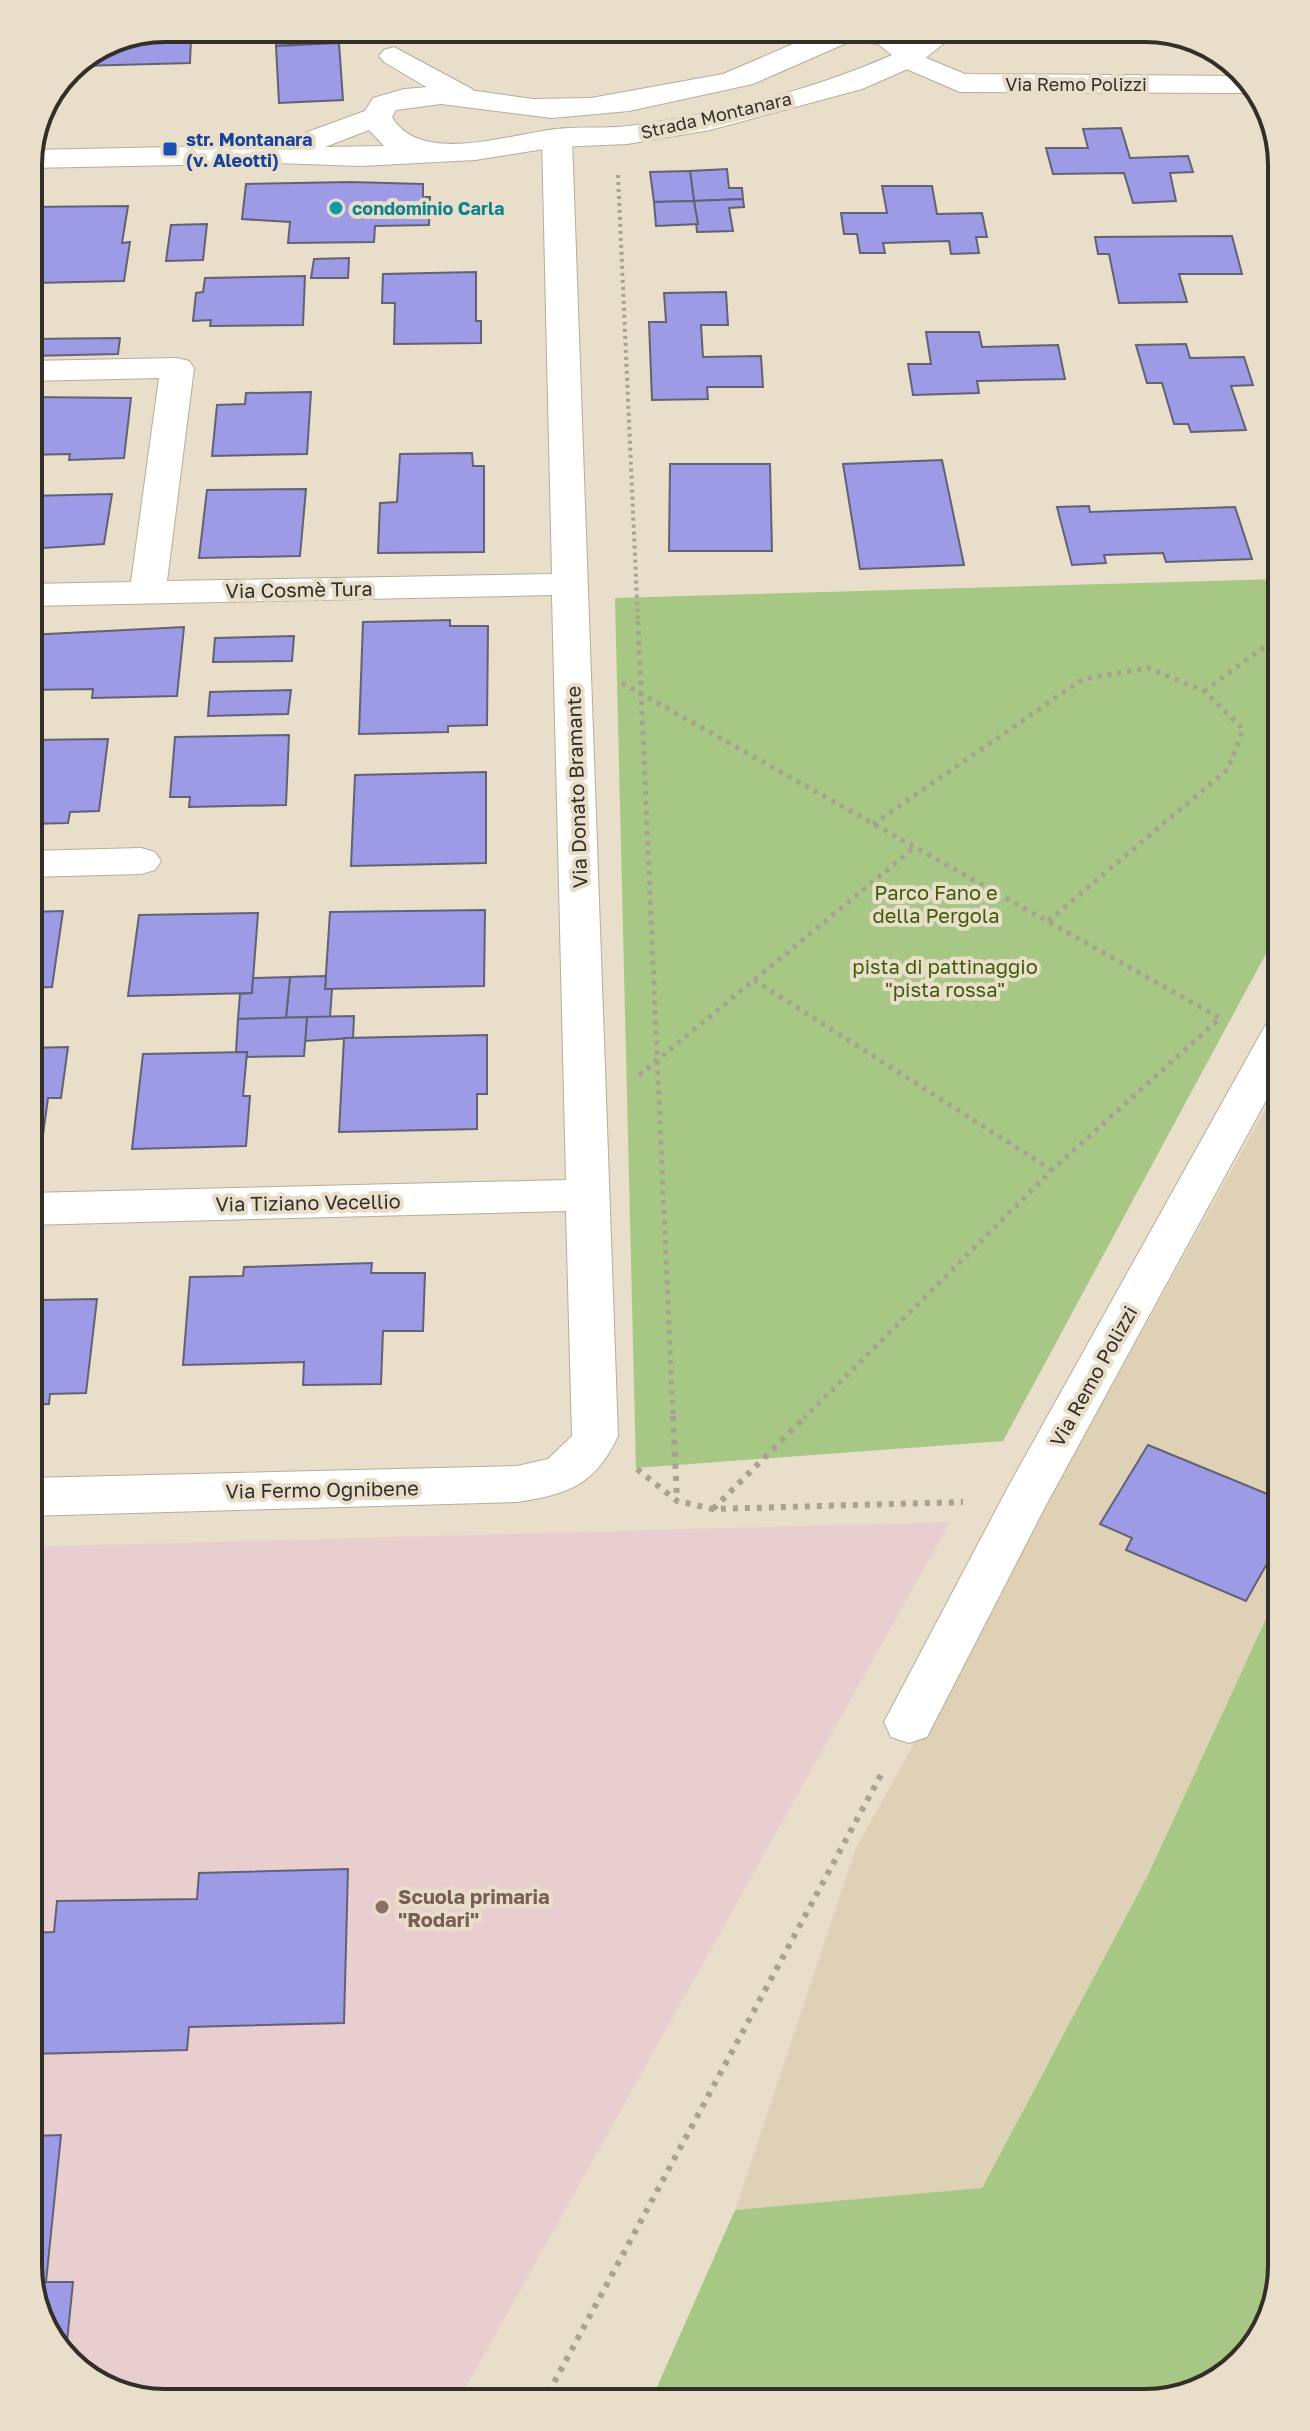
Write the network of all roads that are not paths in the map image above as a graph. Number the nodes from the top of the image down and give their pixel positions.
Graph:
1 (815, 42) edge
2 (894, 42) edge
3 (930, 42) edge
4 (390, 46) edge
5 (907, 59) junction
6 (1238, 85) edge
7 (461, 95) junction
8 (380, 111) junction
9 (557, 138) junction
10 (424, 153) junction
11 (276, 154) junction
12 (42, 159) edge
13 (42, 371) edge
14 (570, 584) junction
15 (148, 593) junction
16 (42, 595) edge
17 (141, 861) dead end
18 (42, 864) edge
19 (1268, 1058) edge
20 (588, 1195) junction
21 (42, 1209) edge
22 (595, 1436) joint
23 (42, 1497) edge
24 (909, 1722) road end

1 - 7 street, Strada Montanara
2 - 5 street, Strada Montanara
3 - 5 street, Strada Montanara
4 - 7 street
4 - 8 street
5 - 6 street, Via Remo Polizzi
5 - 9 street, Strada Montanara
7 - 8 street, Strada Montanara
8 - 10 street, Strada Montanara
8 - 11 street, Strada Montanara
9 - 10 street, Strada Montanara
9 - 14 street, Via Donato Bramante
10 - 11 street, Strada Montanara
11 - 12 street, Strada Montanara
13 - 15 street
14 - 15 street, Via Cosmè Tura
14 - 20 street, Via Donato Bramante
15 - 16 street, Via Cosmè Tura
17 - 18 street
19 - 24 street, Via Remo Polizzi
20 - 21 street, Via Tiziano Vecellio
20 - 22 street, Via Donato Bramante
22 - 23 street, Via Fermo Ognibene

